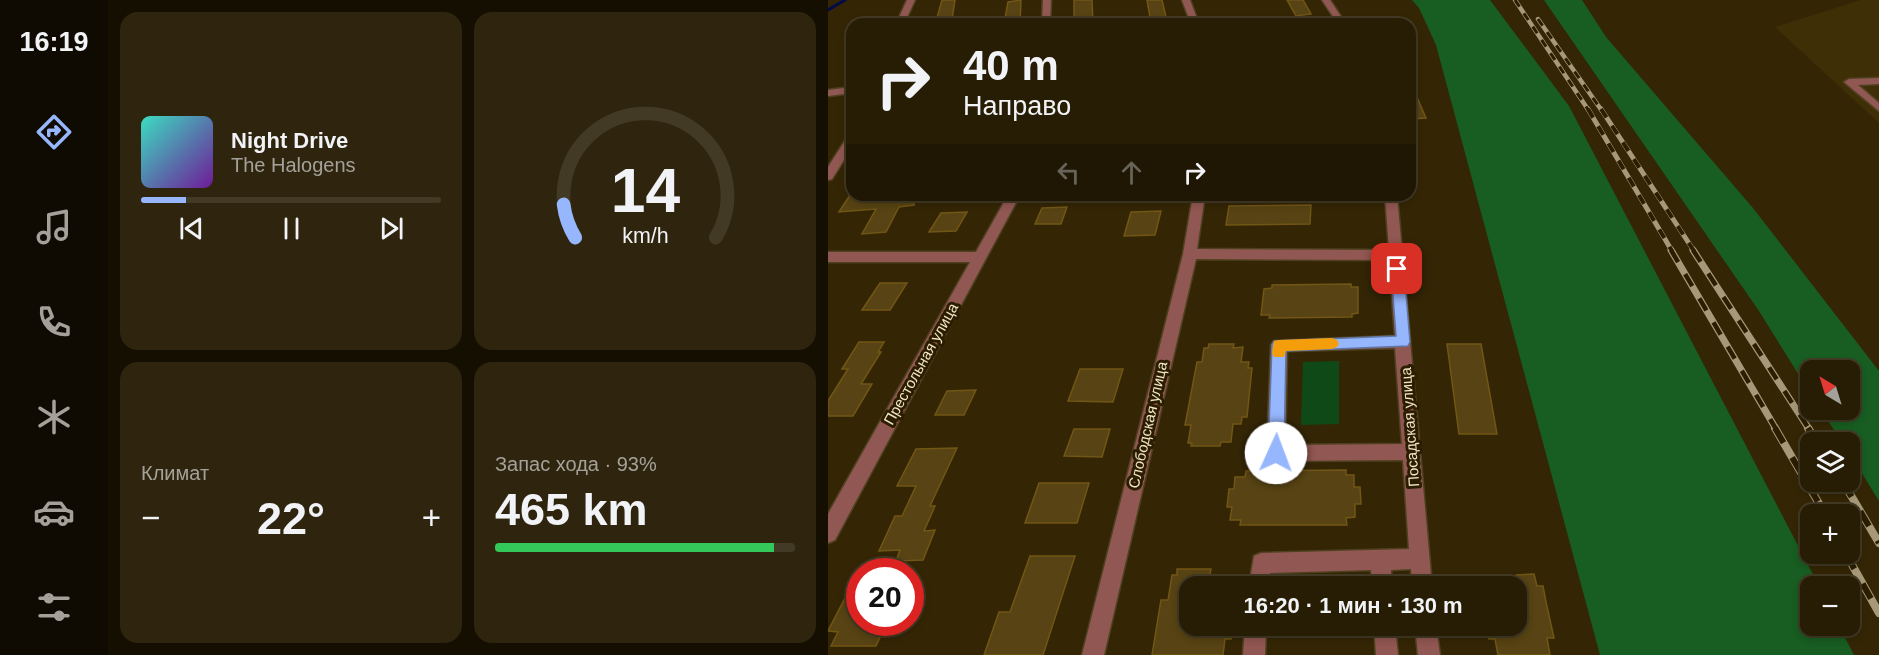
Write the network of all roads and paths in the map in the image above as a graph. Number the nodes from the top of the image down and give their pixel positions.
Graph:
1 (911, 0) edge
2 (1047, 0) edge
3 (1186, 0) edge
4 (1326, 0) edge
5 (902, 18) edge
6 (1046, 18) edge
7 (1193, 18) edge
8 (1337, 18) edge
9 (1879, 81) edge
10 (846, 91) edge
11 (828, 93) edge
12 (1879, 108) edge
13 (846, 148) edge
14 (828, 176) edge
15 (1011, 201) edge
16 (1198, 201) edge
17 (1392, 201) edge
18 (1190, 254) junction
19 (1396, 255) junction
20 (828, 257) edge
21 (979, 257) junction
22 (1403, 342) junction
23 (1412, 452) junction
24 (828, 533) edge
25 (1420, 559) junction
26 (1381, 560) junction
27 (1260, 576) edge
28 (1382, 576) edge
29 (1421, 576) edge
30 (1255, 636) edge
31 (1386, 636) edge
32 (1427, 636) edge
33 (1093, 655) edge
34 (1254, 655) edge
35 (1387, 655) edge
36 (1429, 655) edge

1 - 5 street
2 - 6 street
3 - 7 street
4 - 8 street
9 - 12 street
10 - 11 street
13 - 14 street
15 - 21 street, Престольная улица
16 - 18 street, Слободская улица
17 - 19 street, Посадская улица
18 - 19 street
18 - 33 street, Слободская улица
19 - 22 street, Посадская улица
20 - 21 street
21 - 24 street, Престольная улица
22 - 23 street, Посадская улица
22 - 23 street
23 - 25 street, Посадская улица
25 - 26 street
25 - 29 street, Посадская улица
26 - 27 street
26 - 28 street
30 - 34 street
31 - 35 street
32 - 36 street

